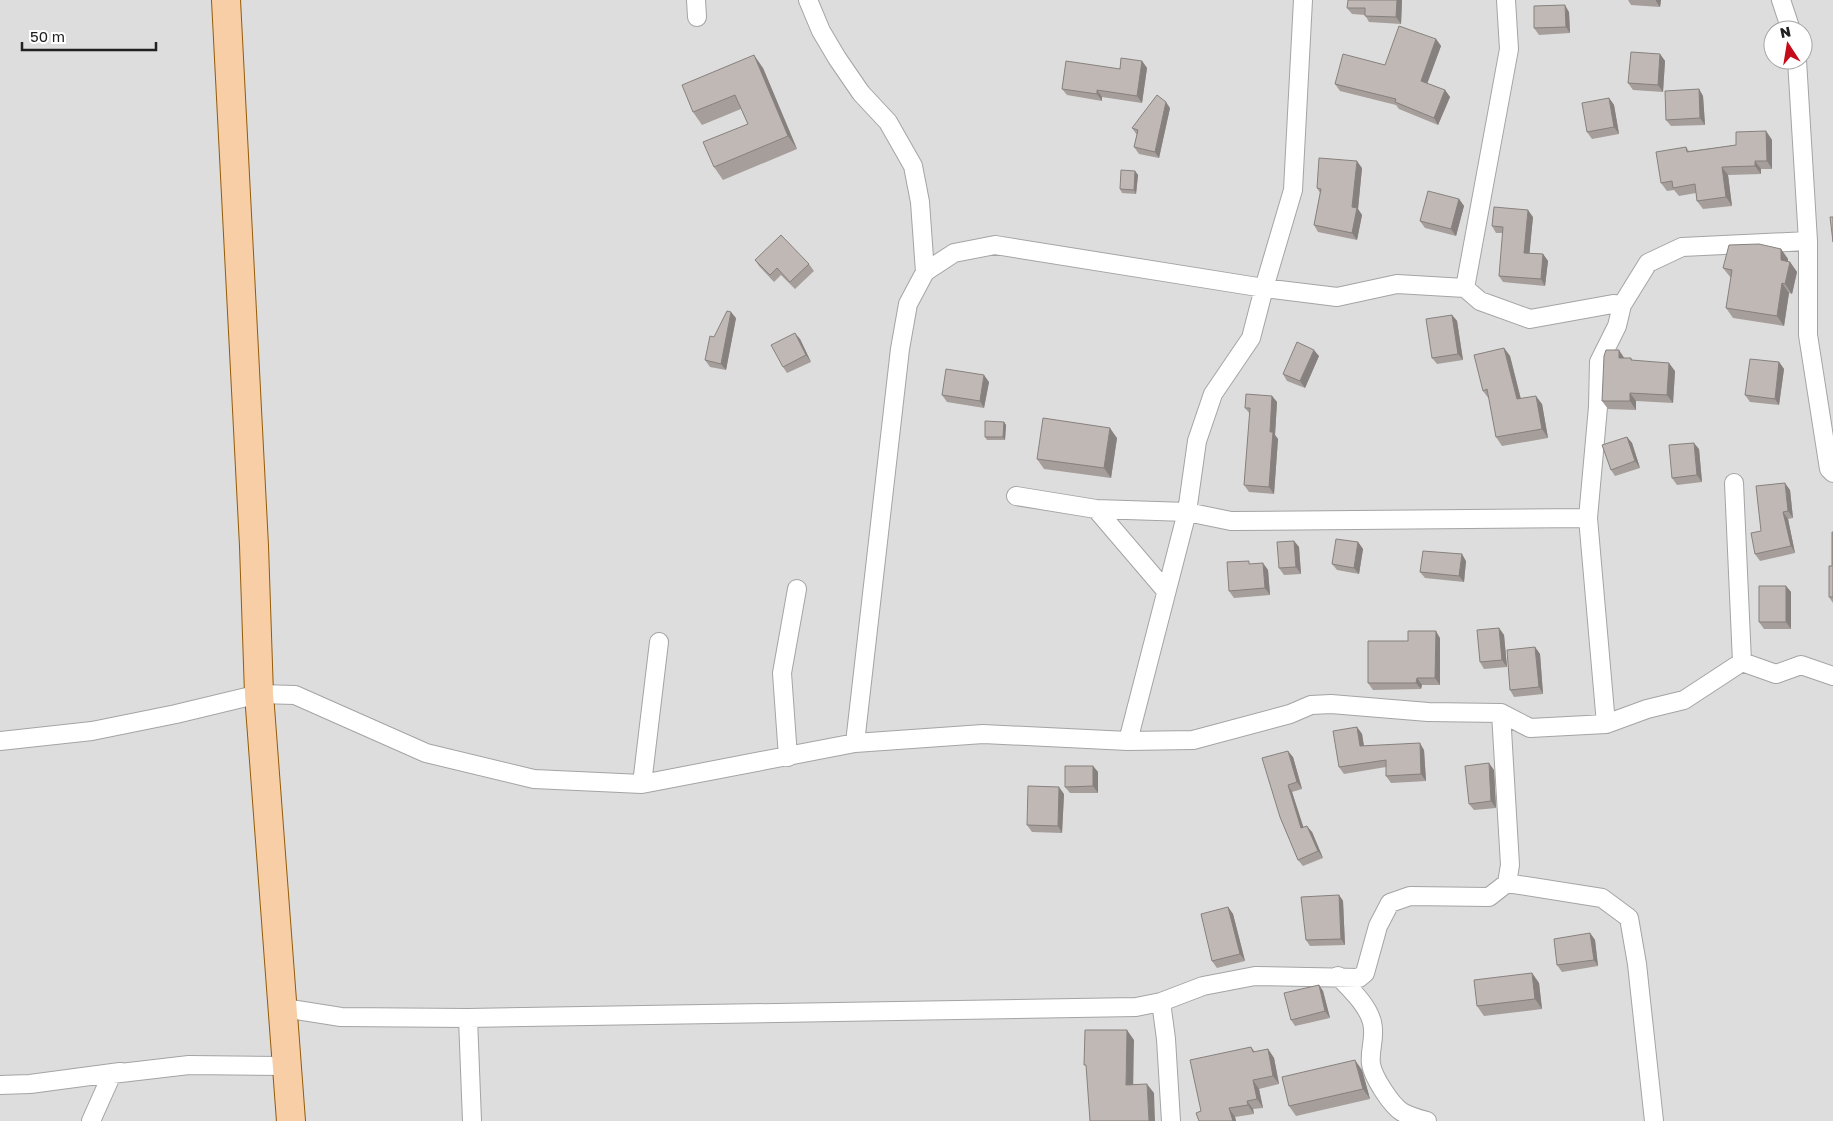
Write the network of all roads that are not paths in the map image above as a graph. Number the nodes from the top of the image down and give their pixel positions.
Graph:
1 (226, 0) edge
2 (808, 0) edge
3 (1303, 0) edge
4 (1506, 0) edge
5 (1781, 0) edge
6 (1788, 20) edge
7 (1798, 70) edge
8 (1808, 241) junction
9 (925, 272) junction
10 (1264, 288) junction
11 (1465, 288) junction
12 (1622, 305) junction
13 (1833, 473) edge
14 (1734, 483) dead end
15 (1016, 496) dead end
16 (1096, 509) junction
17 (1187, 512) junction
18 (1588, 518) junction
19 (797, 589) dead end
20 (1166, 591) junction
21 (659, 642) dead end
22 (1742, 662) junction
23 (1833, 676) edge
24 (259, 694) junction
25 (1501, 713) junction
26 (1606, 724) junction
27 (0, 741) edge
28 (1128, 741) junction
29 (856, 743) junction
30 (788, 757) junction
31 (642, 784) junction
32 (1507, 883) junction
33 (1338, 976) junction
34 (1161, 1002) junction
35 (284, 1008) junction
36 (468, 1018) junction
37 (287, 1066) junction
38 (138, 1070) junction
39 (0, 1085) edge
40 (91, 1121) edge
41 (291, 1121) edge
42 (472, 1121) edge
43 (1170, 1121) edge
44 (1427, 1121) edge
45 (1654, 1121) edge

1 - 24 main road
2 - 9 street
3 - 10 street
4 - 11 street
5 - 6 street
7 - 8 street
8 - 12 street
8 - 13 street
9 - 10 street
9 - 29 street
10 - 11 street
10 - 17 street
11 - 12 street
12 - 18 street
14 - 22 street
15 - 16 street
16 - 17 street
16 - 20 street
17 - 18 street
17 - 20 street
18 - 26 street
19 - 30 street
20 - 28 street
21 - 31 street
22 - 23 street
22 - 26 street
24 - 27 street
24 - 31 street
24 - 35 main road
25 - 26 street
25 - 28 street
25 - 32 street
28 - 29 street
29 - 30 street
30 - 31 street
32 - 33 street
32 - 45 street
33 - 34 street
33 - 44 street
34 - 36 street
34 - 43 street
35 - 36 street
35 - 37 main road
36 - 42 street
37 - 38 street
37 - 41 main road
38 - 39 street
38 - 40 street

